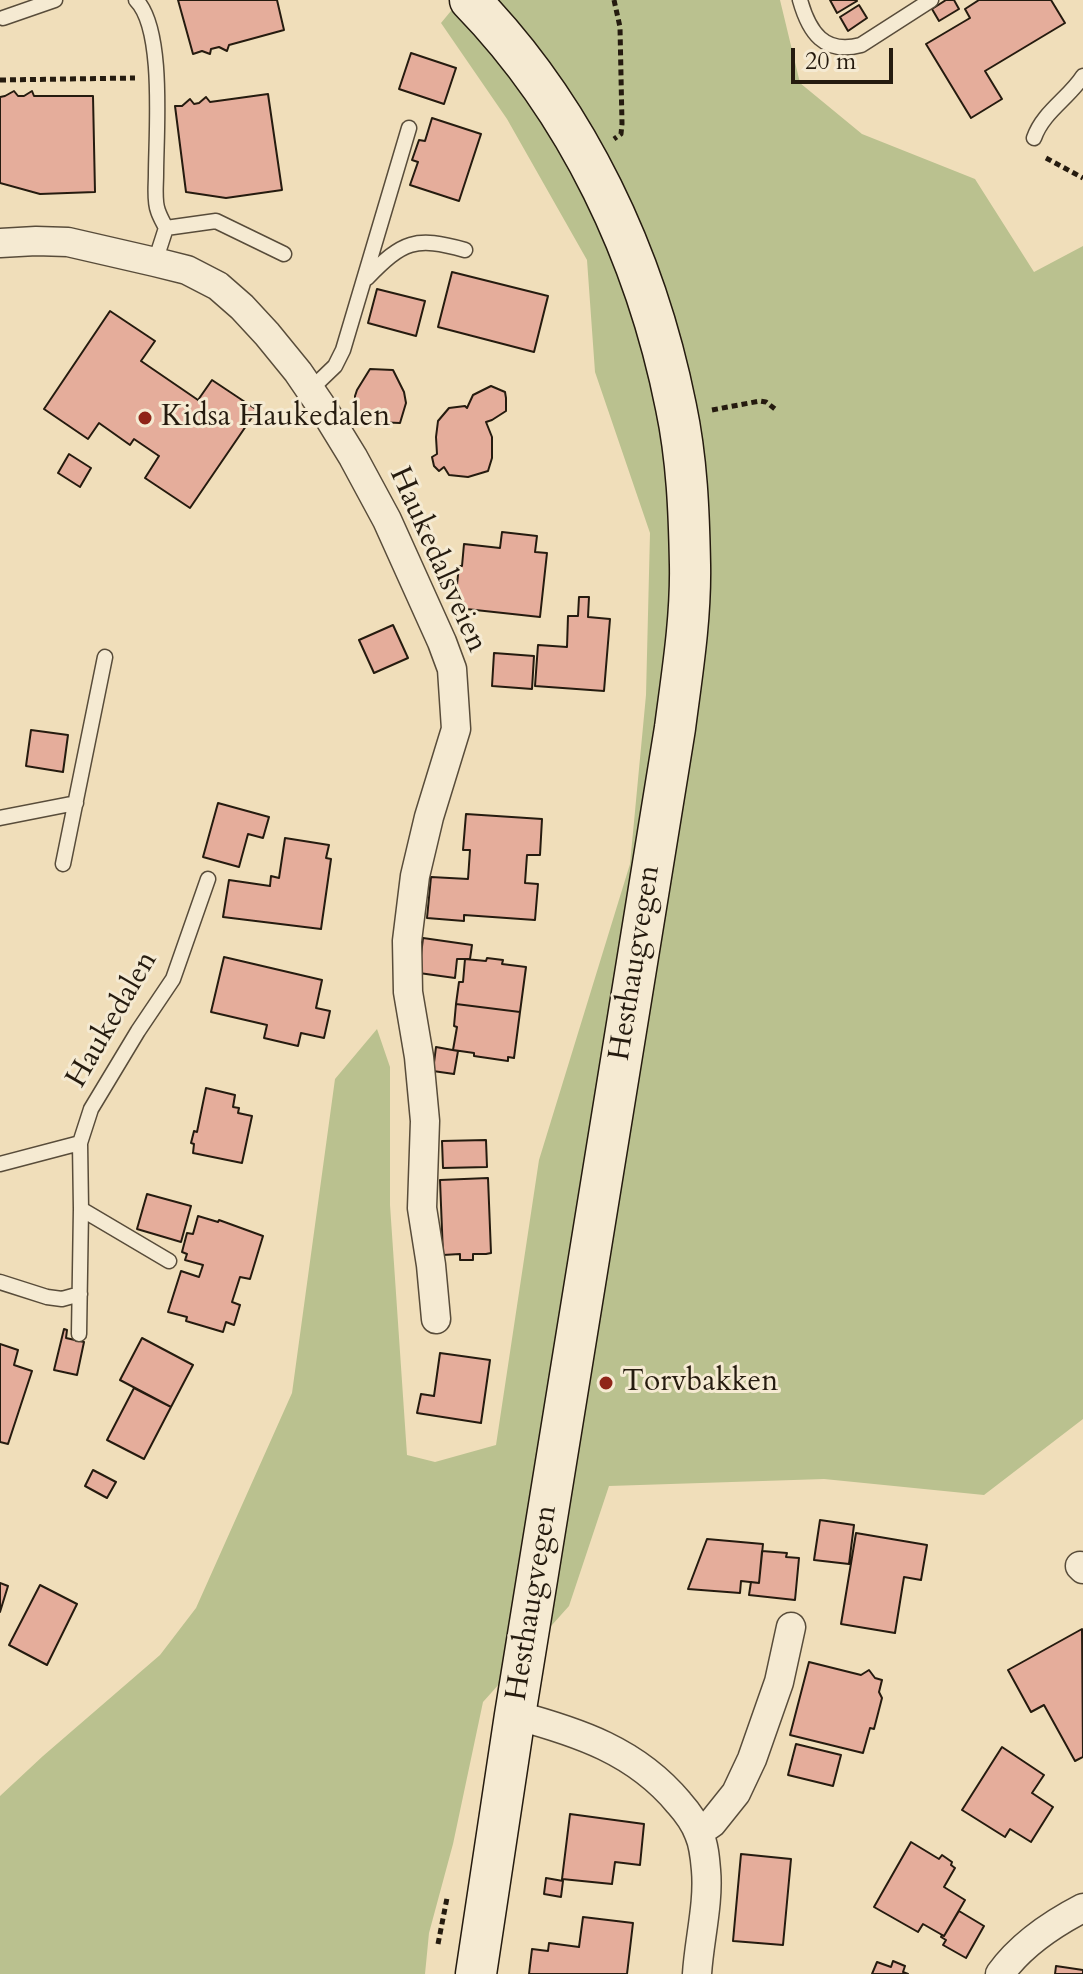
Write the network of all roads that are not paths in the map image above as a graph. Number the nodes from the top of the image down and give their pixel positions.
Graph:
1 (55, 0) edge
2 (136, 0) edge
3 (470, 0) edge
4 (800, 0) edge
5 (931, 0) edge
6 (3, 18) dead end
7 (1083, 76) edge
8 (409, 128) dead end
9 (1034, 138) road end
10 (166, 228) junction
11 (0, 243) edge
12 (465, 250) dead end
13 (284, 254) dead end
14 (155, 262) junction
15 (363, 282) junction
16 (310, 390) junction
17 (105, 657) dead end
18 (76, 803) junction
19 (0, 818) edge
20 (63, 864) dead end
21 (208, 879) dead end
22 (80, 1143) junction
23 (0, 1164) edge
24 (81, 1209) junction
25 (169, 1261) dead end
26 (0, 1282) edge
27 (80, 1294) junction
28 (436, 1319) dead end
29 (79, 1334) dead end
30 (791, 1627) dead end
31 (515, 1715) junction
32 (699, 1832) junction
33 (1083, 1908) edge
34 (476, 1974) edge
35 (697, 1974) edge
36 (1000, 1974) edge

1 - 6 lane
2 - 10 lane
3 - 31 main road, Hesthaugvegen
4 - 5 lane
7 - 9 lane
8 - 15 lane
10 - 13 lane
10 - 14 lane
11 - 14 street, Haukedalsveien
12 - 15 lane
14 - 16 street, Haukedalsveien
15 - 16 lane
16 - 28 street, Haukedalsveien
17 - 18 lane
18 - 19 lane
18 - 20 lane
21 - 22 lane, Haukedalen
22 - 23 lane
22 - 24 lane, Haukedalen
24 - 25 lane
24 - 27 lane, Haukedalen
26 - 27 lane
27 - 29 lane, Haukedalen
30 - 32 street
31 - 32 street
31 - 34 main road, Hesthaugvegen
32 - 35 street
33 - 36 street

